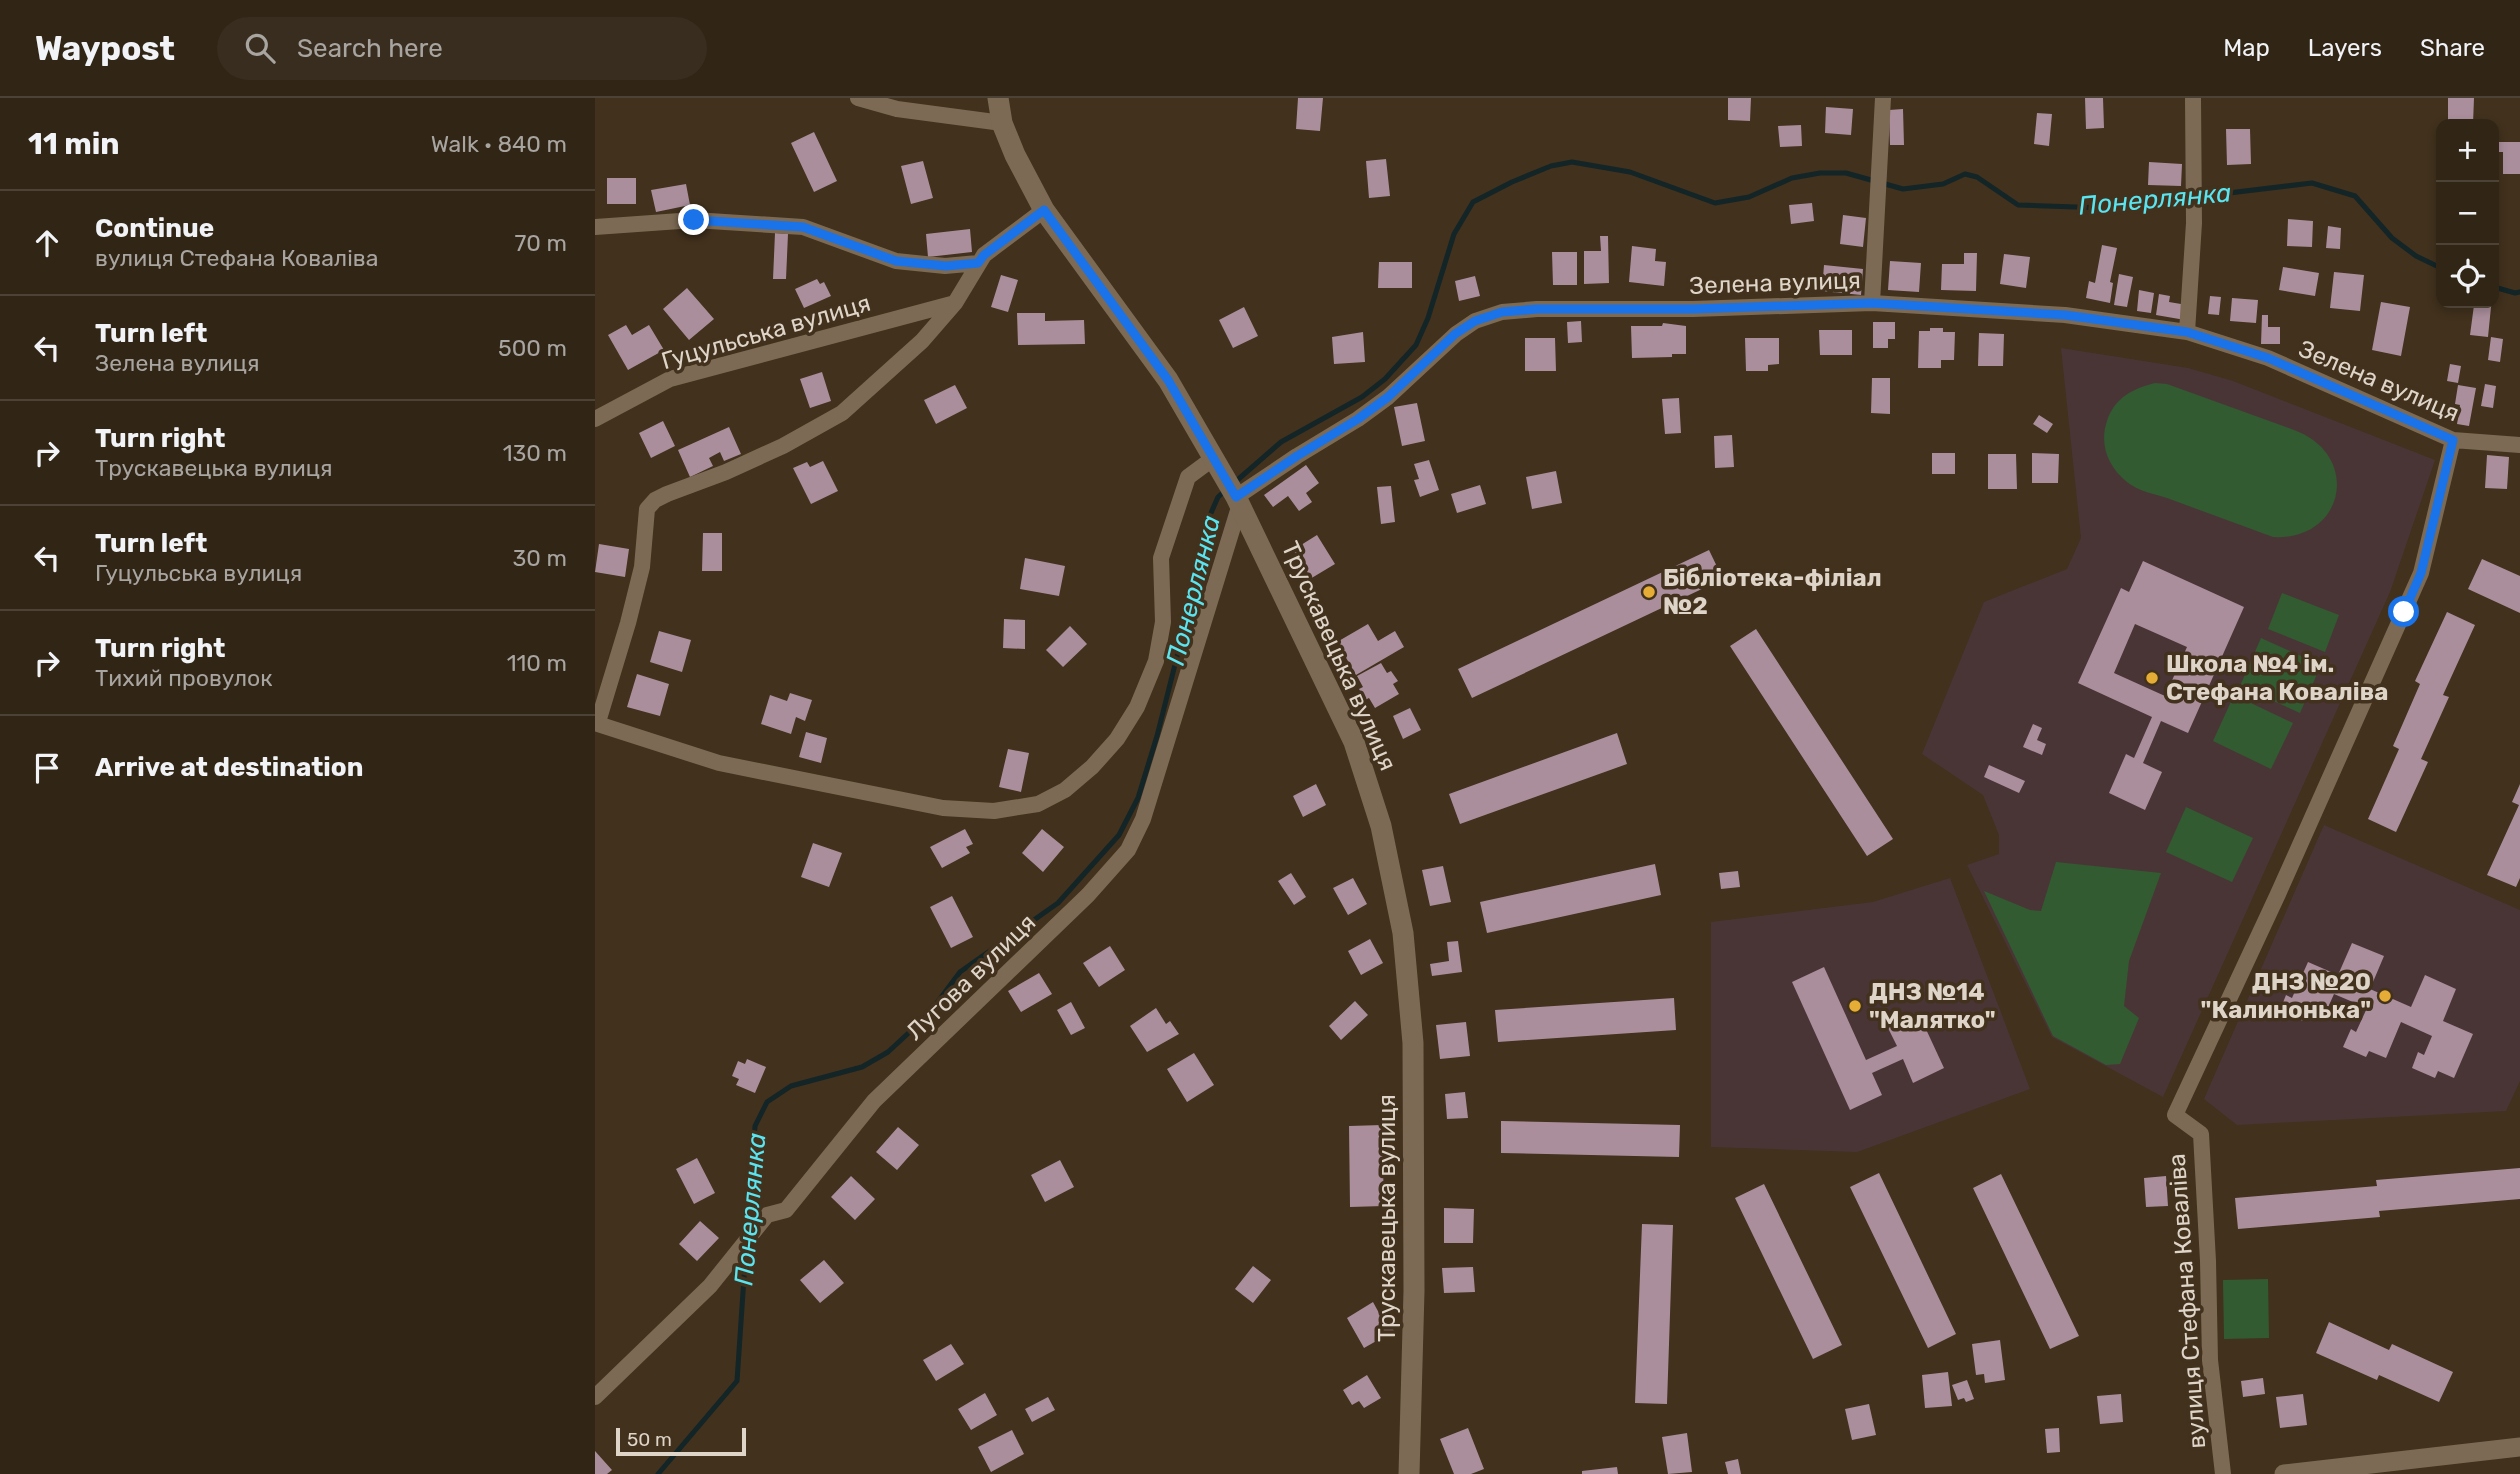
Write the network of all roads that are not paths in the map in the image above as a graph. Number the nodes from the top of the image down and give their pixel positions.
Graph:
1 (858, 98) edge
2 (998, 98) edge
3 (1883, 98) edge
4 (2193, 98) edge
5 (1002, 123) junction
6 (1044, 210) junction
7 (595, 227) edge
8 (978, 263) junction
9 (955, 303) junction
10 (1872, 303) junction
11 (2187, 332) junction
12 (595, 419) edge
13 (2453, 440) junction
14 (2520, 445) edge
15 (1219, 465) junction
16 (1237, 498) junction
17 (597, 723) edge
18 (595, 1396) edge
19 (2520, 1447) edge
20 (1409, 1474) edge
21 (2223, 1474) edge
22 (2284, 1474) edge

1 - 5 street
2 - 5 main road, Трускавецька вулиця
3 - 10 street
4 - 11 street
5 - 6 main road, Трускавецька вулиця
6 - 8 street
6 - 15 main road, Трускавецька вулиця
7 - 8 street
8 - 9 street
9 - 12 street, Гуцульська вулиця
9 - 17 street
10 - 11 street, Зелена вулиця
10 - 16 street, Зелена вулиця
11 - 13 street, Зелена вулиця
13 - 14 street, Зелена вулиця
13 - 21 street, вулиця Стефана Коваліва
15 - 16 main road, Трускавецька вулиця
15 - 17 street
16 - 18 street, Лугова вулиця
16 - 20 main road, Трускавецька вулиця
19 - 22 street

